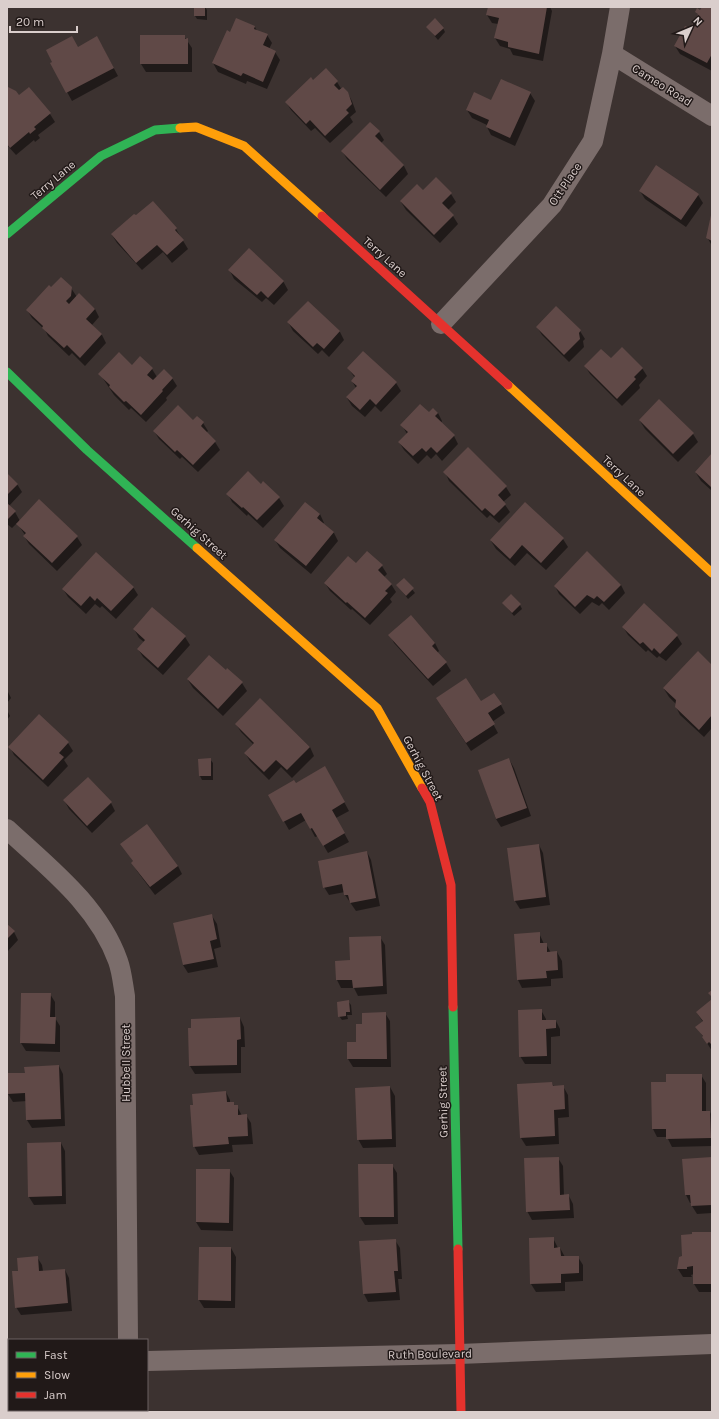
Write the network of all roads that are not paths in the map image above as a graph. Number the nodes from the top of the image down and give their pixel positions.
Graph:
1 (620, 7) edge
2 (612, 54) junction
3 (712, 116) edge
4 (7, 234) edge
5 (441, 324) junction
6 (7, 372) edge
7 (712, 573) edge
8 (7, 829) edge
9 (128, 1339) edge
10 (712, 1344) edge
11 (459, 1354) junction
12 (148, 1361) edge
13 (461, 1412) edge

1 - 2 street, Ott Place
2 - 3 street, Cameo Road
2 - 5 street, Ott Place
4 - 5 street, Terry Lane
5 - 7 street, Terry Lane
6 - 11 street, Gerhig Street
8 - 9 street, Hubbell Street
10 - 11 street, Ruth Boulevard
11 - 12 street, Ruth Boulevard
11 - 13 street, Gerhig Street

